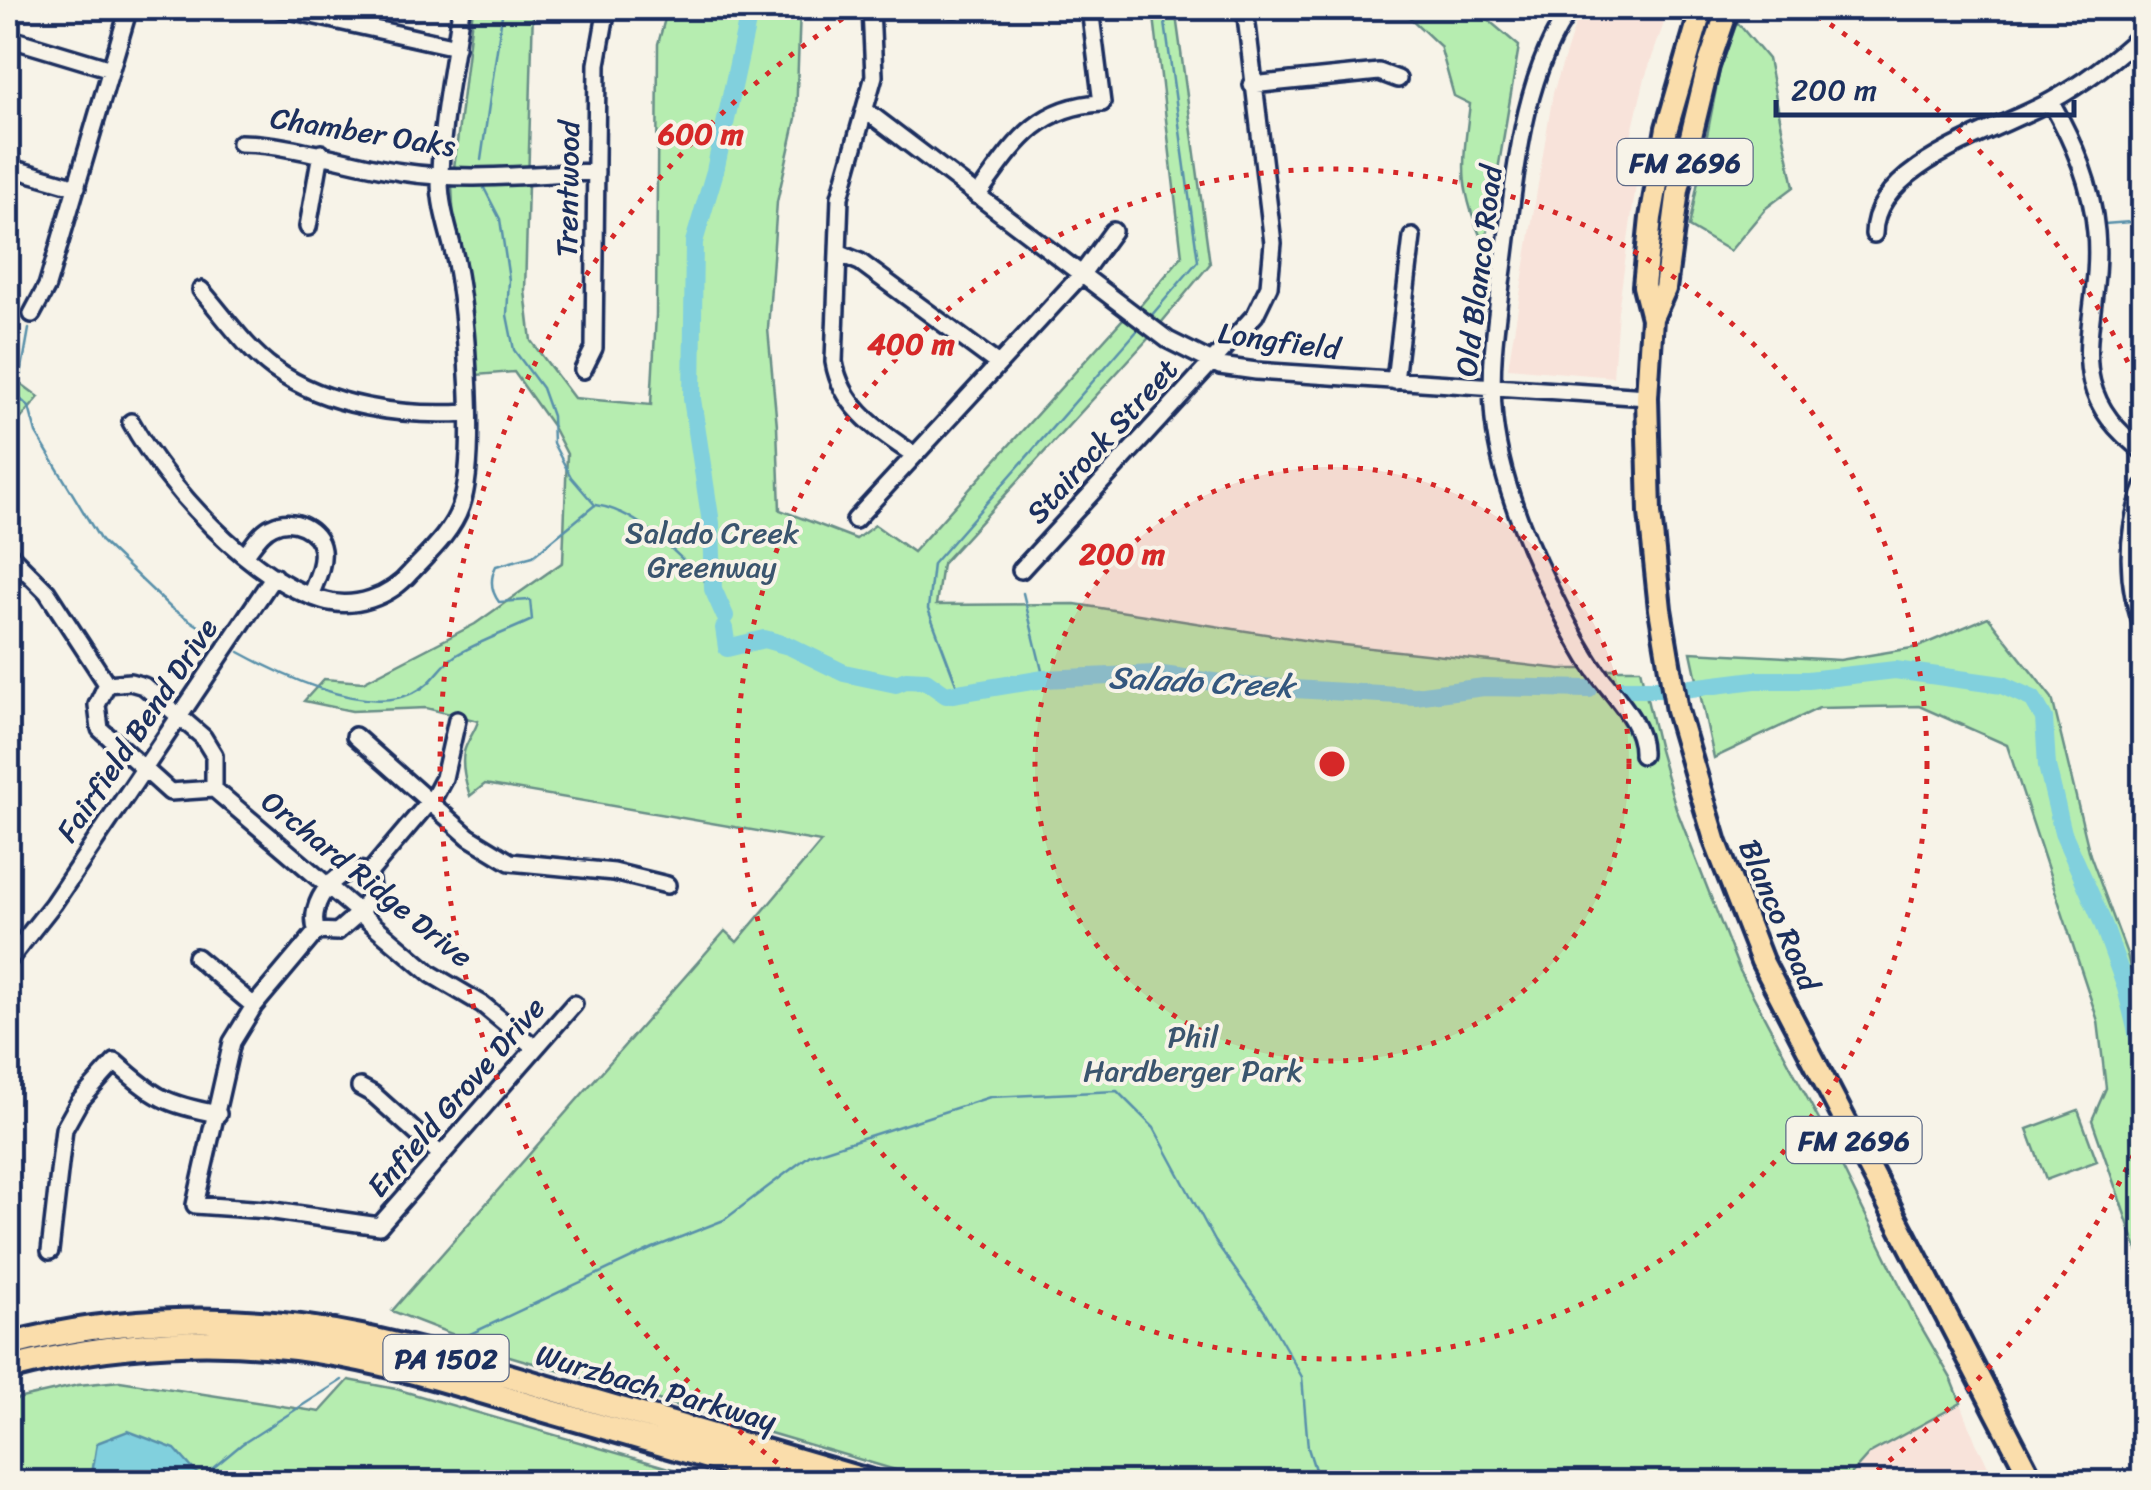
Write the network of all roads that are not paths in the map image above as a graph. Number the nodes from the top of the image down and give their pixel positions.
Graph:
1 (130, 8) edge
2 (280, 8) edge
3 (461, 8) edge
4 (606, 8) edge
5 (871, 8) edge
6 (1090, 8) edge
7 (1245, 8) edge
8 (1572, 8) edge
9 (1702, 8) edge
10 (1728, 8) edge
11 (2144, 32) edge
12 (8, 38) edge
13 (456, 47) junction
14 (112, 70) junction
15 (1398, 79) dead end
16 (1252, 85) junction
17 (2051, 102) junction
18 (865, 110) junction
19 (240, 143) dead end
20 (321, 153) junction
21 (8, 168) edge
22 (596, 172) junction
23 (440, 177) junction
24 (77, 187) junction
25 (976, 196) junction
26 (308, 227) dead end
27 (1113, 231) dead end
28 (1874, 234) dead end
29 (1412, 237) dead end
30 (838, 252) junction
31 (1080, 275) junction
32 (201, 290) dead end
33 (32, 314) dead end
34 (1652, 318) junction
35 (1211, 362) junction
36 (998, 364) junction
37 (583, 370) dead end
38 (1395, 381) junction
39 (1491, 387) junction
40 (1648, 397) junction
41 (467, 413) junction
42 (131, 422) dead end
43 (2144, 452) edge
44 (914, 455) junction
45 (2144, 487) edge
46 (855, 520) dead end
47 (8, 552) edge
48 (246, 554) junction
49 (1021, 570) dead end
50 (274, 576) junction
51 (310, 596) junction
52 (2144, 630) edge
53 (106, 684) junction
54 (180, 717) junction
55 (457, 720) dead end
56 (355, 736) dead end
57 (1642, 755) dead end
58 (145, 768) junction
59 (214, 789) junction
60 (429, 804) junction
61 (369, 872) junction
62 (667, 885) dead end
63 (330, 888) junction
64 (359, 913) junction
65 (317, 932) junction
66 (196, 957) dead end
67 (8, 961) edge
68 (574, 1004) dead end
69 (254, 1006) junction
70 (534, 1048) junction
71 (360, 1087) dead end
72 (218, 1114) junction
73 (440, 1155) junction
74 (50, 1251) dead end
75 (8, 1345) edge
76 (8, 1369) edge
77 (794, 1482) edge
78 (871, 1482) edge
79 (2033, 1482) edge

1 - 14 street
2 - 13 street
3 - 13 street
4 - 22 street, Trentwood
5 - 18 street
6 - 25 street
7 - 16 street, Stairock Street
8 - 39 street, Old Blanco Road
9 - 34 main road, Blanco Road / FM 2696
10 - 34 main road, Blanco Road / FM 2696
11 - 17 street
12 - 14 street
13 - 23 street
14 - 24 street
15 - 16 street
16 - 35 street, Stairock Street
17 - 28 street
17 - 43 street
18 - 25 street, Longfield
18 - 30 street
19 - 20 street, Chamber Oaks
20 - 23 street, Chamber Oaks
20 - 26 street
21 - 24 street
22 - 23 street, Chamber Oaks
22 - 37 street, Trentwood
23 - 41 street
24 - 33 street
25 - 31 street, Longfield
27 - 31 street
29 - 38 street
30 - 36 street
30 - 44 street
31 - 35 street, Longfield
31 - 36 street
32 - 41 street
34 - 40 main road, Blanco Road / FM 2696
35 - 38 street, Longfield
35 - 49 street, Stairock Street
36 - 44 street
38 - 39 street, Longfield
39 - 40 street, Longfield
39 - 57 street, Old Blanco Road
40 - 79 main road, Blanco Road / FM 2696
41 - 51 street
42 - 48 street
44 - 46 street
45 - 52 street
47 - 53 street
48 - 50 street
48 - 51 street
50 - 51 street
50 - 54 street, Fairfield Bend Drive
53 - 54 street
53 - 58 street
54 - 58 street, Fairfield Bend Drive
54 - 59 street
55 - 60 street
56 - 60 street
58 - 59 street
58 - 67 street, Fairfield Bend Drive
59 - 63 street, Orchard Ridge Drive
60 - 61 street
60 - 62 street
61 - 63 street
61 - 64 street
63 - 64 street, Orchard Ridge Drive
63 - 65 street
64 - 65 street
64 - 70 street, Orchard Ridge Drive
65 - 69 street
66 - 69 street
68 - 70 street, Enfield Grove Drive
69 - 72 street
70 - 73 street, Enfield Grove Drive
71 - 73 street
72 - 73 street, Enfield Grove Drive
72 - 74 street
75 - 78 highway, Wurzbach Parkway / PA 1502
76 - 77 highway, Wurzbach Parkway / PA 1502

